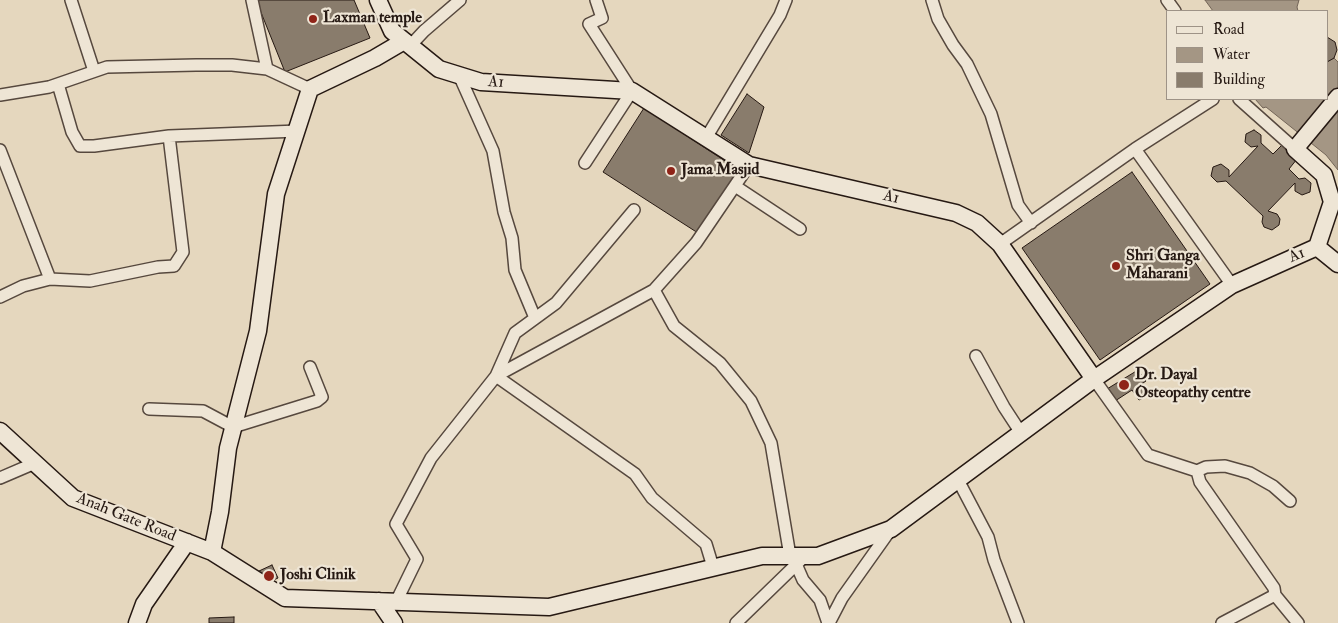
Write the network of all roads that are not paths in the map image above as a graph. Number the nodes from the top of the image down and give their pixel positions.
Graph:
1 (71, 0) edge
2 (252, 0) edge
3 (378, 0) edge
4 (460, 0) edge
5 (596, 0) edge
6 (786, 0) edge
7 (932, 0) edge
8 (407, 43) junction
9 (267, 69) junction
10 (94, 71) junction
11 (460, 75) junction
12 (58, 84) junction
13 (310, 89) junction
14 (632, 91) junction
15 (0, 95) edge
16 (1338, 97) edge
17 (1211, 100) edge
18 (1240, 100) edge
19 (298, 130) junction
20 (169, 136) junction
21 (706, 138) junction
22 (1299, 145) junction
23 (1136, 149) junction
24 (0, 150) edge
25 (585, 163) dead end
26 (749, 165) junction
27 (735, 186) junction
28 (634, 210) dead end
29 (1031, 223) junction
30 (800, 229) dead end
31 (1000, 244) junction
32 (1317, 247) junction
33 (1338, 264) edge
34 (50, 279) junction
35 (1232, 285) junction
36 (654, 290) junction
37 (0, 297) edge
38 (535, 318) junction
39 (976, 356) dead end
40 (310, 367) dead end
41 (496, 376) junction
42 (1094, 379) junction
43 (149, 409) dead end
44 (233, 427) junction
45 (0, 431) edge
46 (1021, 433) junction
47 (35, 463) junction
48 (1197, 471) junction
49 (0, 478) edge
50 (958, 480) junction
51 (1290, 501) dead end
52 (891, 529) junction
53 (187, 542) junction
54 (212, 552) junction
55 (797, 559) junction
56 (714, 567) junction
57 (1275, 595) junction
58 (379, 601) junction
59 (396, 602) junction
60 (137, 623) edge
61 (394, 623) edge
62 (736, 623) edge
63 (828, 623) edge
64 (1018, 623) edge
65 (1222, 623) edge
66 (1298, 623) edge

1 - 10 street
2 - 9 street
3 - 8 street, A1
4 - 8 street
5 - 14 street
6 - 21 street
7 - 29 street
8 - 11 street, A1
8 - 13 street
9 - 10 street
9 - 13 street
10 - 12 street
11 - 14 street, A1
11 - 38 street
12 - 15 street
12 - 20 street
13 - 19 street
14 - 21 street, A1
14 - 25 street
16 - 22 street
17 - 23 street
18 - 22 street
19 - 20 street
19 - 44 street
20 - 34 street
21 - 26 street, A1
22 - 32 street
23 - 29 street
23 - 35 street
24 - 34 street
26 - 27 street
26 - 31 street, A1
27 - 30 street
27 - 36 street
28 - 38 street
29 - 31 street
31 - 42 street, A1
32 - 33 street, A1
32 - 35 street, A1
34 - 37 street
35 - 42 street, A1
36 - 41 street
36 - 55 street
38 - 41 street
39 - 46 street
40 - 44 street
41 - 56 street
41 - 59 street
42 - 46 street, Anah Gate Road
42 - 48 street
43 - 44 street
44 - 54 street
45 - 47 street, Anah Gate Road
46 - 50 street, Anah Gate Road
47 - 49 street
47 - 53 street, Anah Gate Road
48 - 51 street
48 - 57 street
50 - 52 street, Anah Gate Road
50 - 64 street
52 - 55 street, Anah Gate Road
52 - 63 street
53 - 54 street, Anah Gate Road
53 - 60 street
54 - 58 street, Anah Gate Road
55 - 56 street, Anah Gate Road
55 - 62 street
55 - 63 street
56 - 59 street, Anah Gate Road
57 - 65 street
57 - 66 street
58 - 59 street, Anah Gate Road
58 - 61 street

